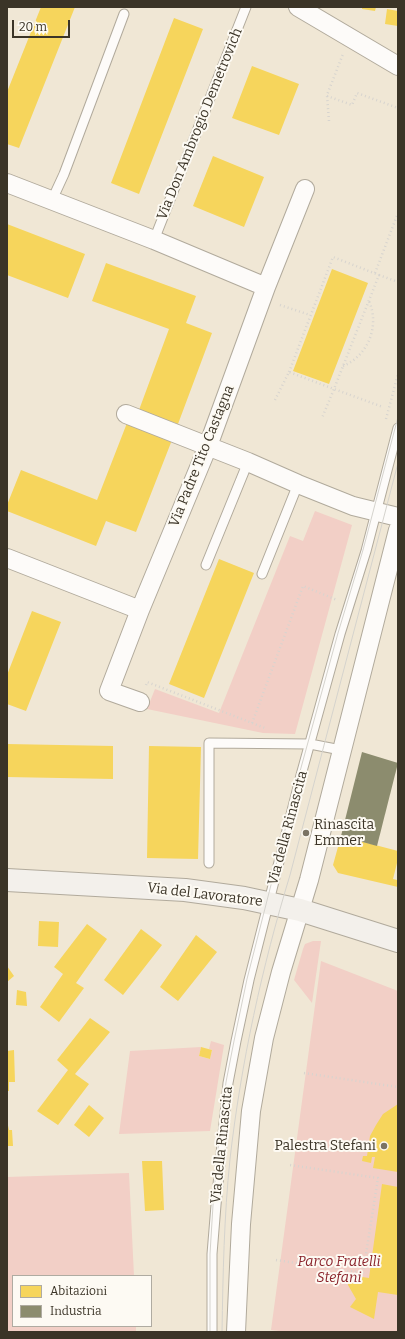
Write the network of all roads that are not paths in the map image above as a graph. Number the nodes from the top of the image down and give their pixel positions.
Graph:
1 (246, 7) edge
2 (298, 7) edge
3 (124, 14) dead end
4 (398, 66) edge
5 (7, 183) edge
6 (305, 190) dead end
7 (52, 200) junction
8 (154, 240) junction
9 (266, 287) junction
10 (126, 414) dead end
11 (398, 428) edge
12 (208, 446) junction
13 (248, 462) junction
14 (298, 484) junction
15 (376, 512) junction
16 (398, 517) edge
17 (398, 530) edge
18 (8, 563) edge
19 (206, 565) dead end
20 (262, 574) dead end
21 (140, 610) junction
22 (140, 702) road end
23 (310, 744) junction
24 (341, 750) junction
25 (209, 863) dead end
26 (7, 880) edge
27 (268, 902) junction
28 (300, 910) junction
29 (398, 941) edge
30 (212, 1332) edge
31 (236, 1332) edge

1 - 8 lane, Via Don Ambrogio Demetrovich
2 - 4 street
3 - 7 lane
5 - 7 street
6 - 9 street, Via Padre Tito Castagna
7 - 8 street
8 - 9 street
9 - 12 street, Via Padre Tito Castagna
10 - 12 street
11 - 15 lane, Via della Rinascita
12 - 13 street
12 - 21 street, Via Padre Tito Castagna
13 - 14 street
13 - 19 lane
14 - 15 street
14 - 20 lane
15 - 16 street
15 - 23 lane, Via della Rinascita
17 - 24 street, Via della Rinascita
18 - 21 street
21 - 22 street, Via Padre Tito Castagna
23 - 24 lane
23 - 25 lane
23 - 27 lane, Via della Rinascita
24 - 28 street, Via della Rinascita
26 - 27 street, Via del Lavoratore
27 - 28 street, Via del Lavoratore
27 - 30 lane, Via della Rinascita
28 - 29 street, Via del Lavoratore
28 - 31 street, Via della Rinascita

